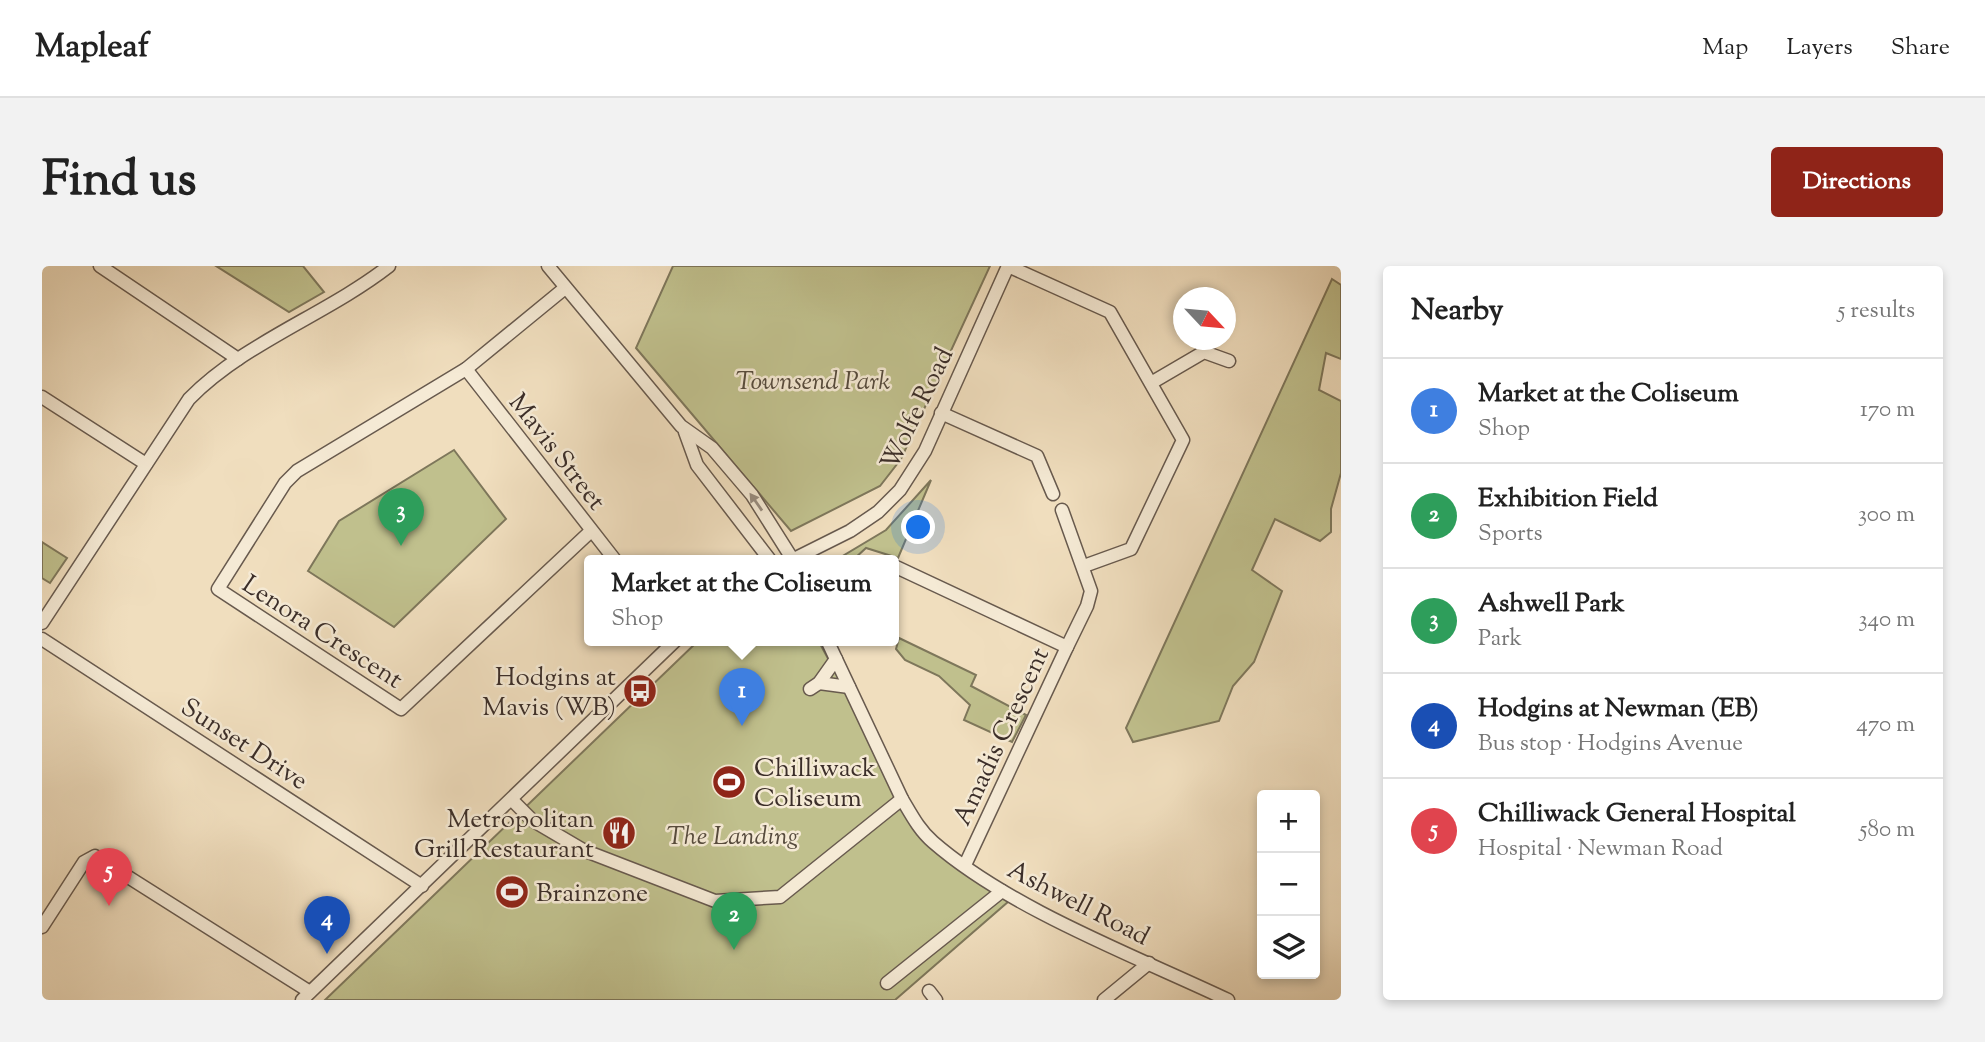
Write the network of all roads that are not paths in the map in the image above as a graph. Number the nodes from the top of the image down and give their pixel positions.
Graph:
1 (100, 266) edge
2 (548, 266) edge
3 (1008, 266) edge
4 (386, 267) edge
5 (565, 288) junction
6 (238, 359) junction
7 (1229, 361) dead end
8 (466, 369) junction
9 (1150, 383) junction
10 (42, 397) edge
11 (941, 413) junction
12 (685, 432) junction
13 (146, 464) junction
14 (1053, 495) dead end
15 (1062, 510) dead end
16 (591, 531) junction
17 (611, 555) edge
18 (766, 555) edge
19 (789, 555) edge
20 (802, 555) edge
21 (1084, 566) junction
22 (899, 568) edge
23 (42, 623) edge
24 (42, 639) edge
25 (670, 646) edge
26 (830, 646) edge
27 (1067, 647) junction
28 (835, 659) junction
29 (849, 687) junction
30 (902, 799) junction
31 (512, 800) junction
32 (965, 865) junction
33 (422, 886) junction
34 (1002, 891) junction
35 (42, 928) edge
36 (1149, 963) junction
37 (887, 983) dead end
38 (306, 996) edge
39 (1104, 1000) edge
40 (1228, 1000) edge

1 - 6 street
2 - 5 street
3 - 9 street
3 - 11 street, Wolfe Road
4 - 6 street
5 - 8 street, Lenora Crescent
5 - 12 street
6 - 13 street
7 - 9 street
8 - 16 street, Mavis Street
8 - 16 street, Lenora Crescent
9 - 21 street
10 - 13 street
11 - 14 street
11 - 20 street, Wolfe Road
12 - 18 street
19 -> 12 street
13 - 23 street
15 - 21 street
16 - 17 street, Mavis Street
21 - 27 street
22 - 27 street, Amadis Crescent
24 - 33 street, Sunset Drive
25 - 31 street
26 - 28 street, Ashwell Road
27 - 32 street, Amadis Crescent
28 - 29 street, Ashwell Road
28 - 29 street
29 - 30 street, Ashwell Road
30 - 31 street
30 - 32 street, Ashwell Road
31 - 33 street
32 - 34 street, Ashwell Road
33 - 38 street
34 - 36 street, Ashwell Road
34 - 37 street
35 - 38 street
36 - 39 street
36 - 40 street, Ashwell Road

